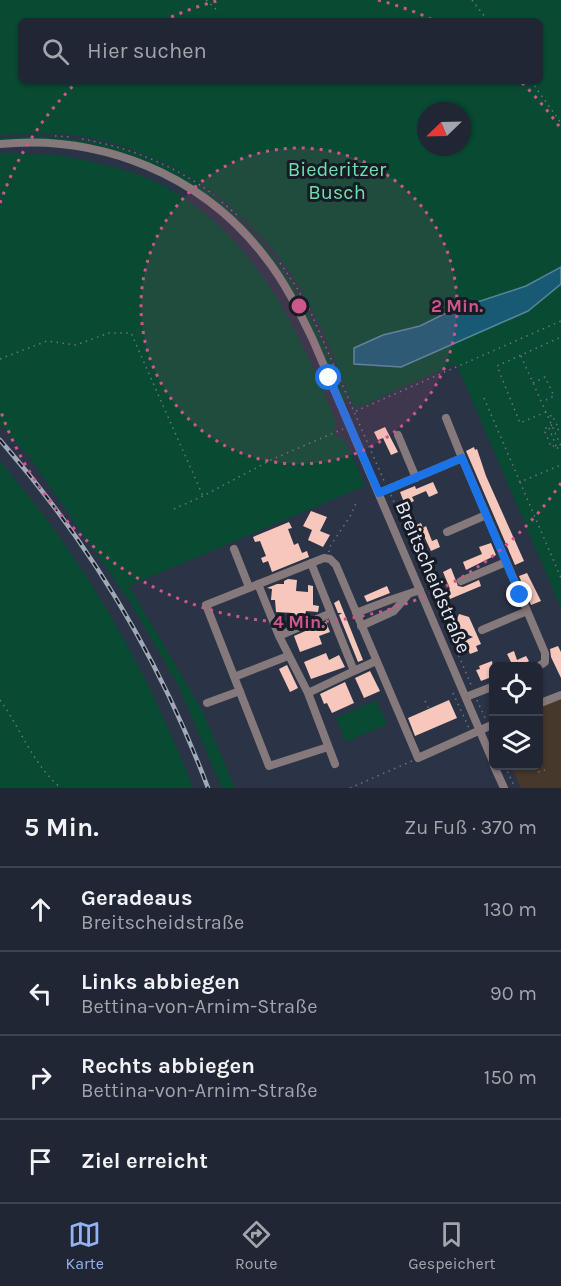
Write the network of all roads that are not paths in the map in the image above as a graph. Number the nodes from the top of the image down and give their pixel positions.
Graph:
1 (0, 144) edge
2 (446, 418) dead end
3 (398, 435) dead end
4 (462, 458) junction
5 (416, 477) junction
6 (379, 493) junction
7 (486, 515) junction
8 (447, 532) dead end
9 (234, 549) dead end
10 (506, 562) junction
11 (311, 563) junction
12 (461, 580) dead end
13 (254, 586) junction
14 (420, 590) junction
15 (407, 596) junction
16 (527, 611) junction
17 (331, 613) junction
18 (356, 613) junction
19 (361, 626) junction
20 (482, 630) dead end
21 (279, 636) junction
22 (288, 656) junction
23 (376, 661) junction
24 (543, 664) edge
25 (354, 670) junction
26 (234, 677) junction
27 (489, 688) edge
28 (240, 691) junction
29 (308, 693) junction
30 (561, 695) edge
31 (471, 696) junction
32 (207, 703) dead end
33 (543, 703) edge
34 (489, 726) edge
35 (475, 732) junction
36 (328, 747) junction
37 (489, 756) edge
38 (335, 764) dead end
39 (496, 770) edge
40 (504, 788) edge

1 - 6 street, Breitscheidstraße
2 - 4 street
3 - 5 street
4 - 5 street
4 - 7 street
5 - 6 street
6 - 14 street, Breitscheidstraße
7 - 8 street
7 - 10 street
9 - 13 street
10 - 12 street
10 - 16 street
11 - 13 street
11 - 17 street
11 - 18 street
13 - 21 street
13 - 26 street
14 - 15 street
14 - 31 street, Breitscheidstraße
15 - 18 street
15 - 19 street
16 - 20 street
16 - 24 street
17 - 21 street
17 - 25 street
18 - 19 street
19 - 23 street
21 - 22 street
22 - 26 street
22 - 29 street
23 - 25 street
23 - 35 street
25 - 29 street
26 - 28 street
27 - 31 street
28 - 32 street
28 - 36 street
29 - 36 street
30 - 33 street
31 - 35 street, Breitscheidstraße
34 - 35 street
35 - 37 street, Breitscheidstraße
36 - 38 street
39 - 40 street, Breitscheidstraße

